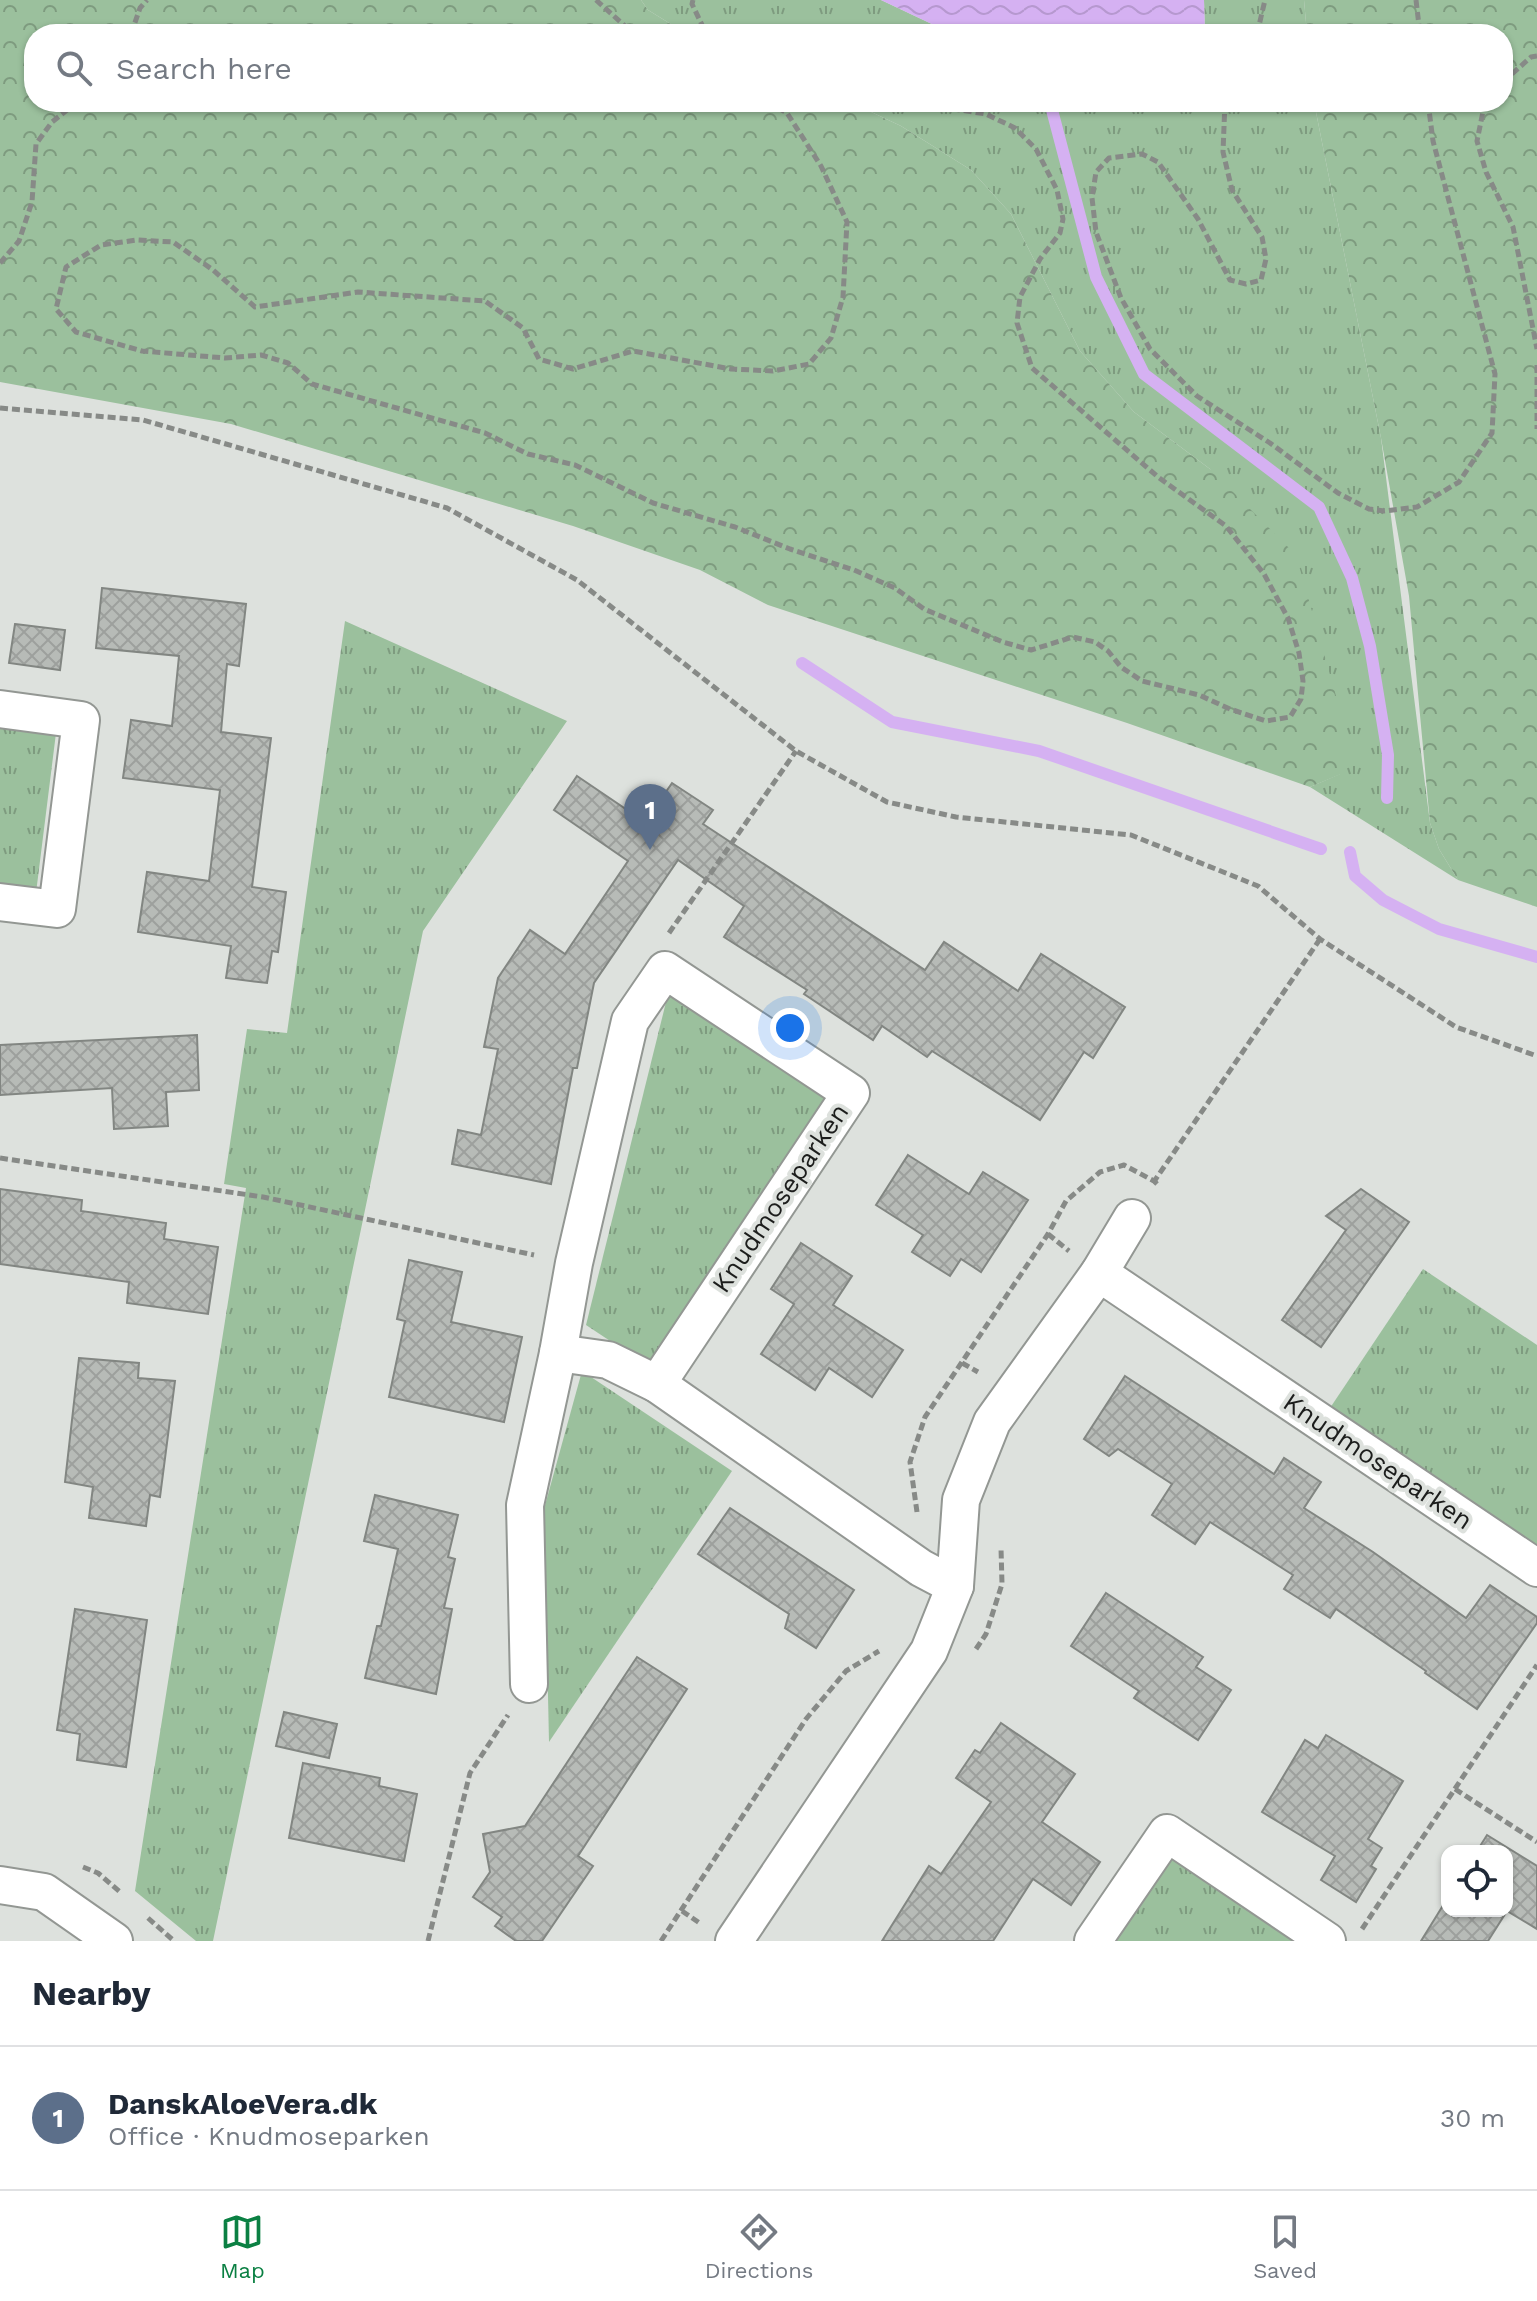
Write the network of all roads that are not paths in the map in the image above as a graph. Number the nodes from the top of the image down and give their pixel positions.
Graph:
1 (0, 709) edge
2 (0, 902) edge
3 (1132, 1218) road end
4 (1099, 1273) junction
5 (558, 1353) junction
6 (657, 1384) junction
7 (1537, 1568) edge
8 (955, 1586) junction
9 (529, 1684) road end
10 (0, 1885) edge
11 (1340, 1939) edge
12 (114, 1941) edge
13 (734, 1941) edge
14 (1093, 1941) edge

1 - 2 street
3 - 4 street
4 - 7 street, Knudmoseparken
4 - 8 street
5 - 6 street
5 - 6 street, Knudmoseparken
5 - 9 street
6 - 8 street
8 - 13 street
10 - 12 street
11 - 14 street

